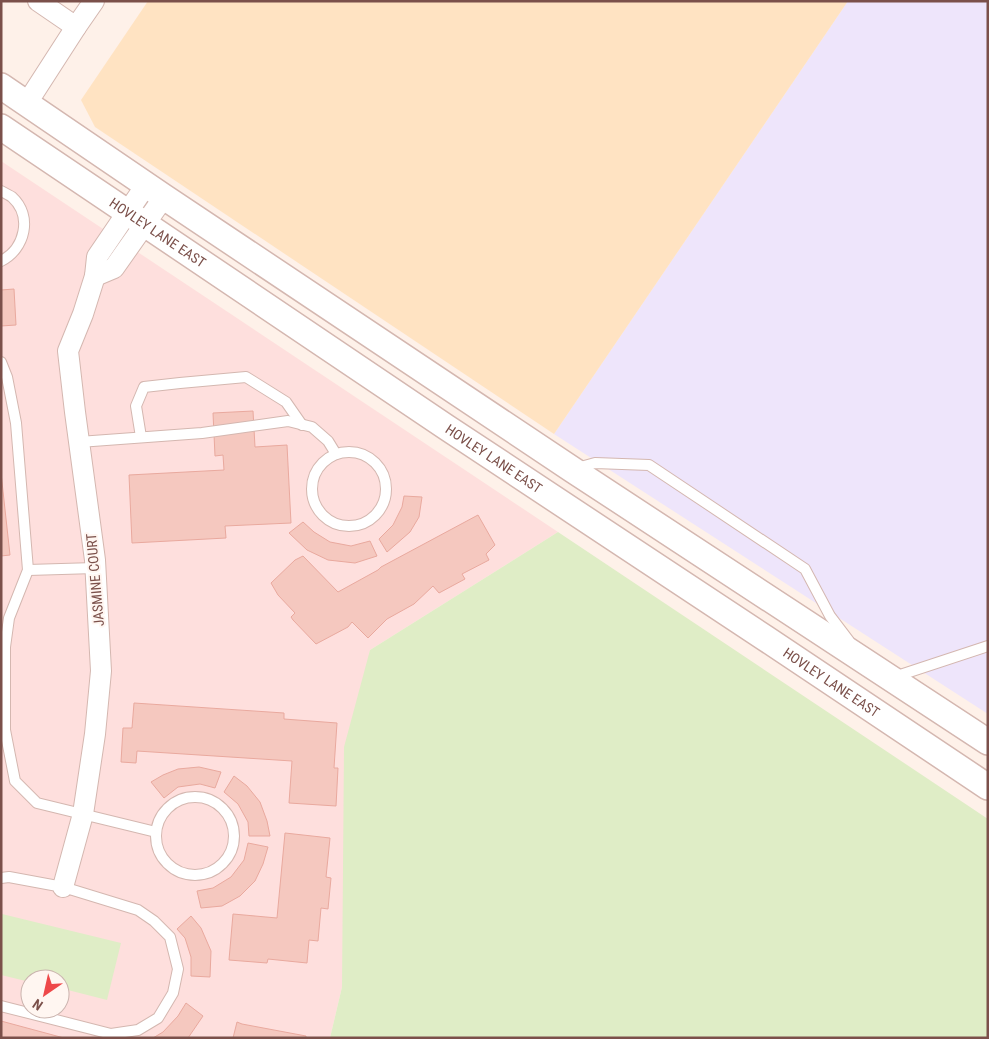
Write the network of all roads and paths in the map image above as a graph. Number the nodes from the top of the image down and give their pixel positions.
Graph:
1 (38, 1) edge
2 (94, 1) edge
3 (76, 27) junction
4 (1, 86) edge
5 (27, 103) junction
6 (1, 127) edge
7 (1, 191) edge
8 (155, 191) junction
9 (136, 218) junction
10 (1, 261) edge
11 (1, 362) edge
12 (302, 425) junction
13 (141, 438) junction
14 (79, 442) junction
15 (336, 454) junction
16 (573, 470) junction
17 (95, 568) junction
18 (28, 570) junction
19 (988, 646) edge
20 (866, 662) junction
21 (890, 678) junction
22 (894, 724) junction
23 (988, 742) edge
24 (988, 779) edge
25 (988, 787) edge
26 (83, 814) junction
27 (156, 832) junction
28 (1, 878) edge
29 (63, 887) junction
30 (1, 1006) edge

1 - 3 street
2 - 3 street
3 - 5 street
4 - 5 street
5 - 8 street
6 - 9 street, HOVLEY LANE EAST
7 - 10 lane
8 - 9 street, JASMINE COURT
8 - 16 street
9 - 14 street, JASMINE COURT
9 - 22 street, HOVLEY LANE EAST
11 - 18 lane
12 - 13 lane
12 - 13 lane
12 - 15 lane
13 - 14 lane
14 - 17 street, JASMINE COURT
15 - 15 lane
16 - 20 street
16 - 20 lane
17 - 18 lane
17 - 26 street, JASMINE COURT
18 - 26 lane
19 - 21 lane
20 - 21 street
21 - 23 street
22 - 24 street
22 - 25 street, HOVLEY LANE EAST
26 - 27 lane
26 - 29 street, JASMINE COURT
27 - 27 lane
28 - 29 lane
29 - 30 lane

